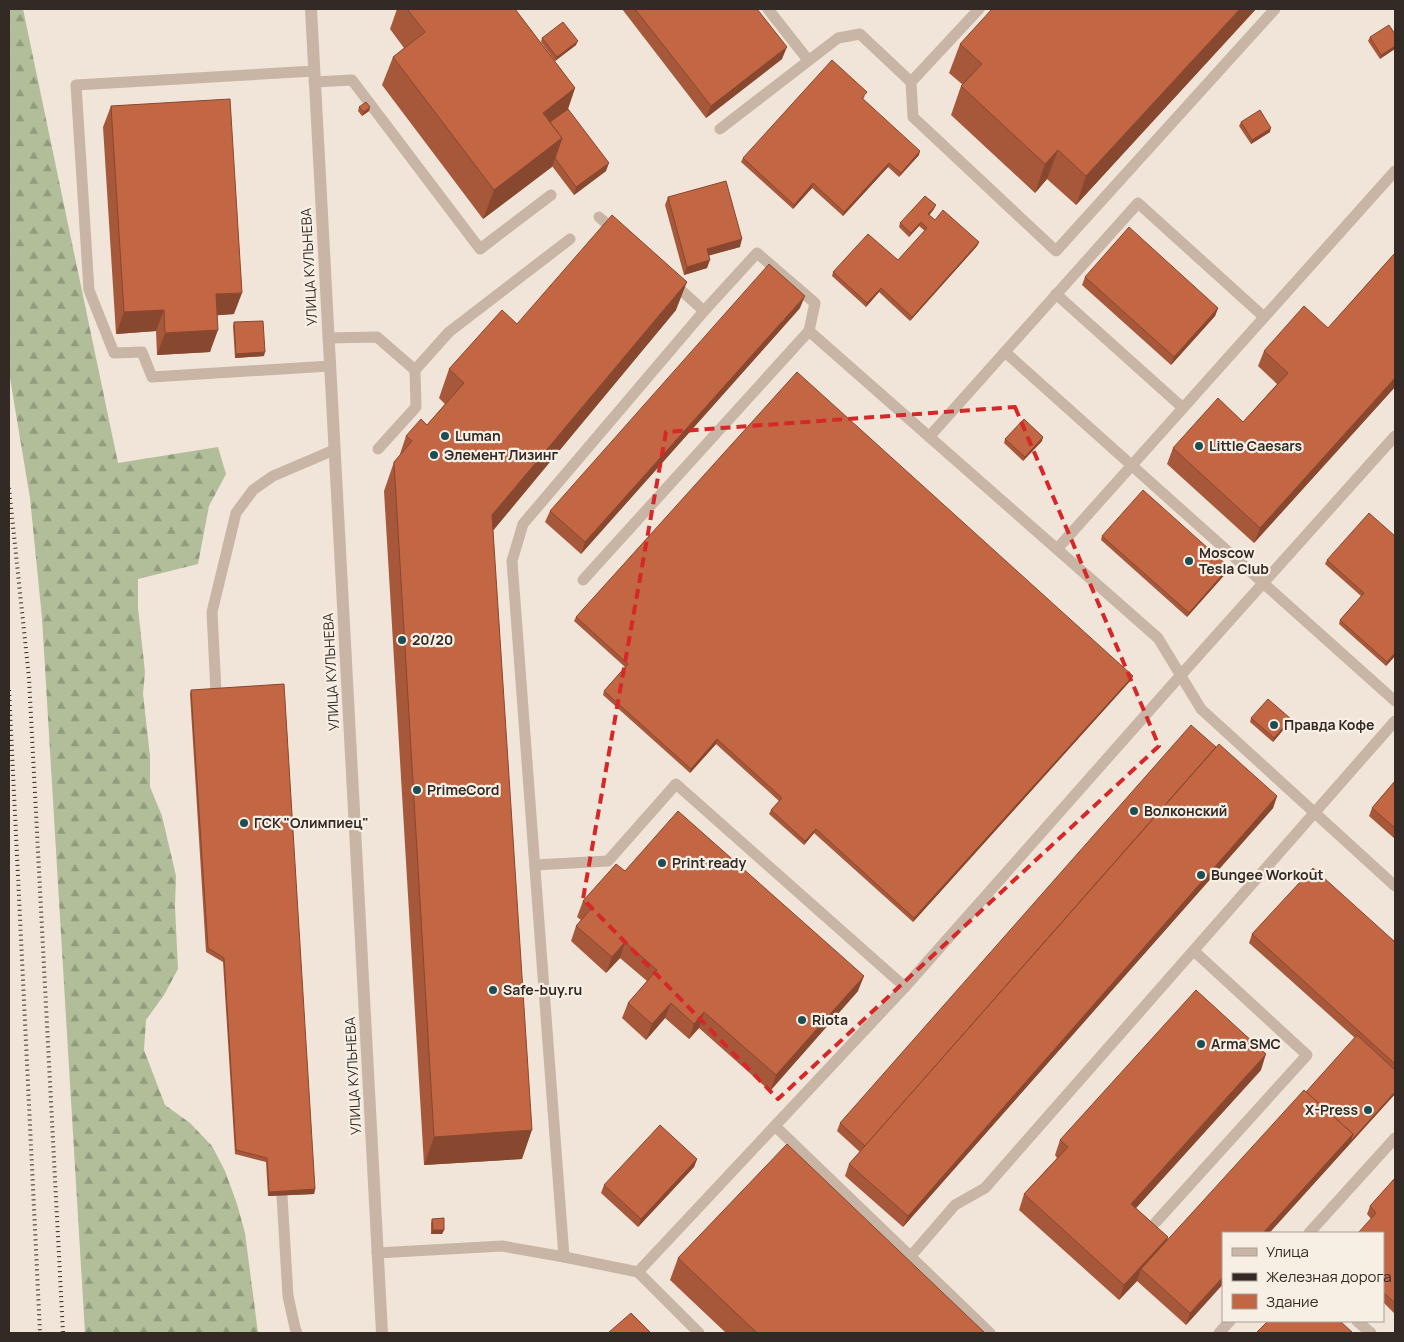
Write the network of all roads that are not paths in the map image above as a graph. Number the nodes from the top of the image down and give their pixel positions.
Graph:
1 (311, 9) edge
2 (768, 9) edge
3 (979, 9) edge
4 (1275, 9) edge
5 (808, 60) junction
6 (314, 77) junction
7 (911, 82) junction
8 (720, 129) dead end
9 (1395, 171) edge
10 (550, 195) edge
11 (599, 217) dead end
12 (570, 239) dead end
13 (627, 242) edge
14 (662, 273) edge
15 (1056, 294) junction
16 (704, 311) junction
17 (1264, 317) junction
18 (809, 331) junction
19 (328, 338) junction
20 (1005, 352) junction
21 (330, 366) junction
22 (415, 370) junction
23 (1183, 408) junction
24 (1395, 436) edge
25 (929, 437) junction
26 (378, 449) dead end
27 (334, 450) junction
28 (1131, 466) junction
29 (1056, 549) junction
30 (583, 580) dead end
31 (1263, 584) junction
32 (1180, 676) junction
33 (216, 692) edge
34 (1395, 701) edge
35 (1395, 722) edge
36 (1315, 813) junction
37 (534, 866) junction
38 (1395, 886) edge
39 (1194, 951) junction
40 (905, 987) junction
41 (776, 1127) junction
42 (1395, 1138) edge
43 (282, 1196) edge
44 (1156, 1222) dead end
45 (1311, 1232) edge
46 (378, 1253) junction
47 (564, 1257) junction
48 (910, 1257) junction
49 (638, 1272) junction
50 (1229, 1322) edge
51 (1358, 1322) edge
52 (298, 1333) edge
53 (382, 1333) edge
54 (699, 1333) edge
55 (990, 1333) edge
56 (1219, 1333) edge
57 (1371, 1333) edge

1 - 6 street, УЛИЦА КУЛЬНЕВА
2 - 5 lane
3 - 7 lane
4 - 7 lane
5 - 7 lane
5 - 8 lane
6 - 10 lane
6 - 19 street, УЛИЦА КУЛЬНЕВА
6 - 21 lane
9 - 17 lane
11 - 13 lane
12 - 22 lane
14 - 16 lane
15 - 17 lane
15 - 20 lane
15 - 23 lane
16 - 18 lane
16 - 37 lane
17 - 23 lane
18 - 25 lane
18 - 30 lane
19 - 21 street, УЛИЦА КУЛЬНЕВА
19 - 22 lane
20 - 25 lane
20 - 28 lane
21 - 27 street, УЛИЦА КУЛЬНЕВА
22 - 26 lane
23 - 28 lane
24 - 31 lane
25 - 29 lane
27 - 33 lane
27 - 46 street, УЛИЦА КУЛЬНЕВА
28 - 29 lane
28 - 31 lane
29 - 32 lane
31 - 32 lane
31 - 34 lane
32 - 36 lane
32 - 40 lane
35 - 36 lane
36 - 38 lane
36 - 39 lane
37 - 40 lane
37 - 47 lane
39 - 44 lane
39 - 48 lane
40 - 41 lane
41 - 48 lane
41 - 49 lane
42 - 45 lane
43 - 52 lane
46 - 47 lane
46 - 53 street, УЛИЦА КУЛЬНЕВА
47 - 49 lane
48 - 55 lane
49 - 54 lane
50 - 56 lane
51 - 57 lane

